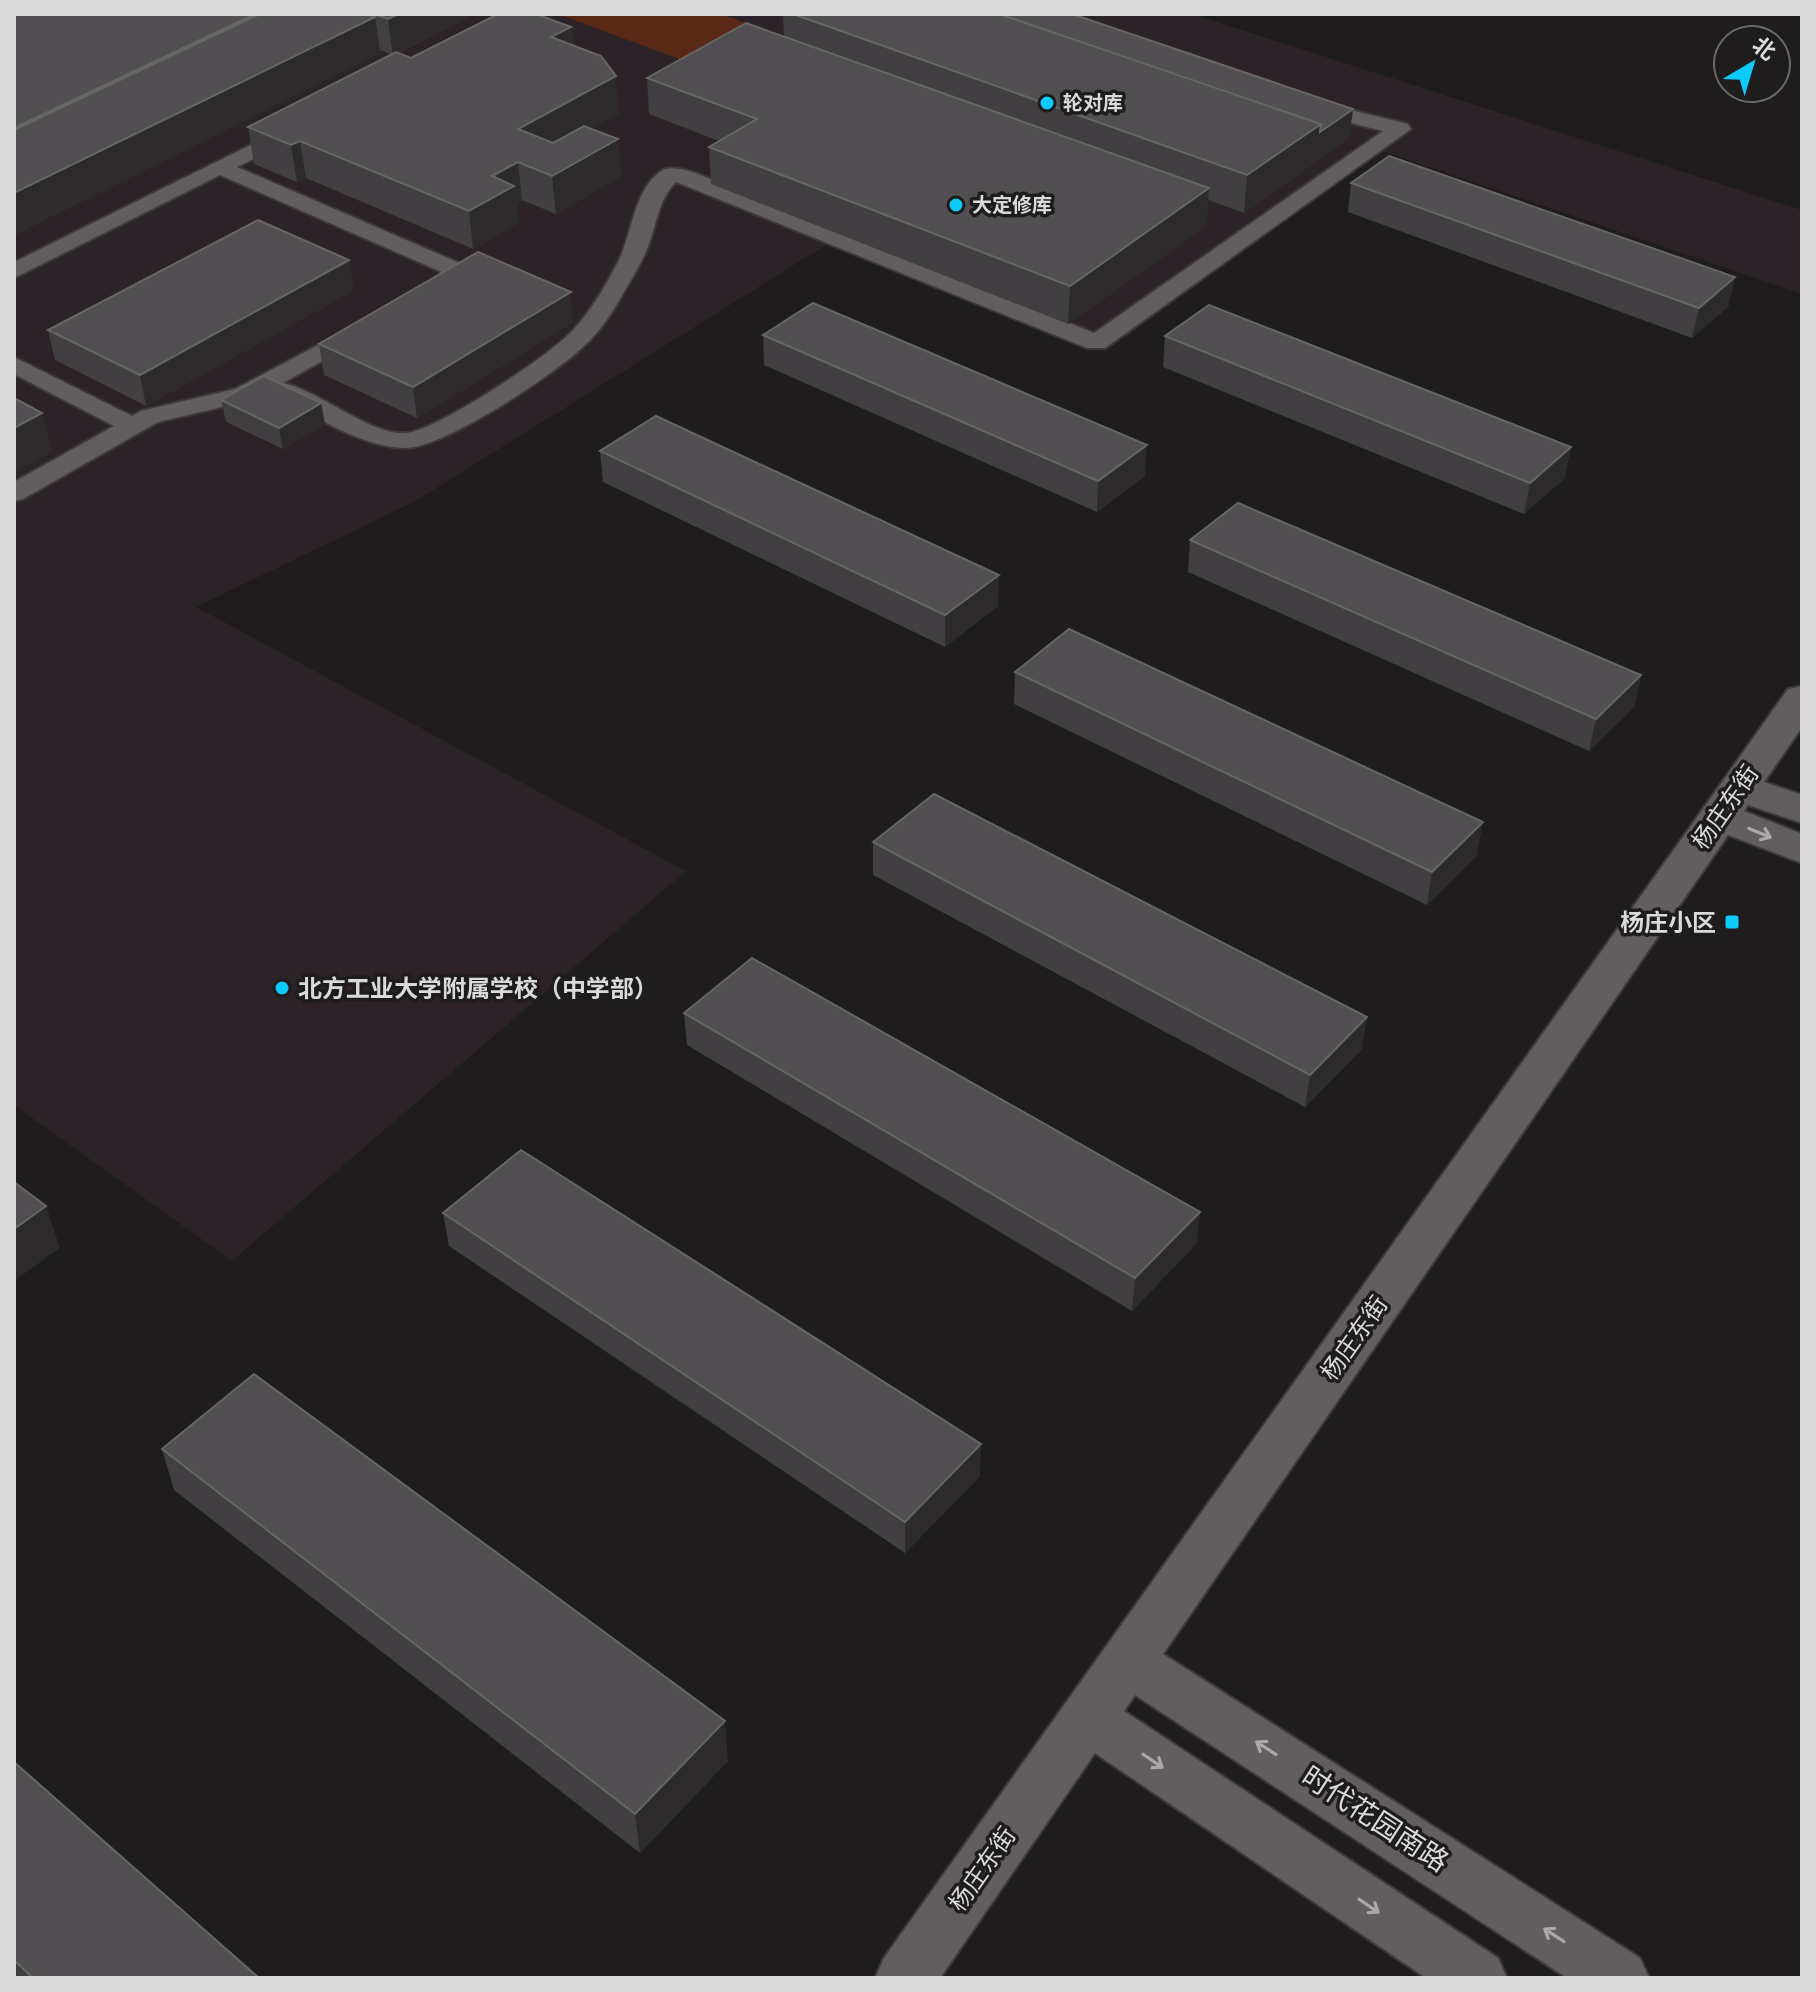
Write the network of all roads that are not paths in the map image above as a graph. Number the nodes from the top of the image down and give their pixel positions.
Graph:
1 (1287, 98) edge
2 (316, 119) edge
3 (219, 167) junction
4 (14, 271) edge
5 (421, 296) edge
6 (380, 319) edge
7 (14, 364) edge
8 (268, 382) junction
9 (133, 426) junction
10 (14, 493) edge
11 (1802, 698) edge
12 (1729, 802) junction
13 (1802, 810) edge
14 (1802, 849) edge
15 (1129, 1662) junction
16 (1088, 1718) junction
17 (905, 1978) edge
18 (1477, 1978) edge
19 (1619, 1978) edge

1 - 8 lane
2 - 3 lane
3 - 4 lane
3 - 5 lane
6 - 8 lane
7 - 9 lane
8 - 9 lane
9 - 10 lane
11 - 12 street, 杨庄东街
12 - 13 street
12 -> 14 street
12 - 15 street, 杨庄东街
15 - 16 street, 杨庄东街
19 -> 15 street, 时代花园南路
16 - 17 street, 杨庄东街
16 -> 18 street

